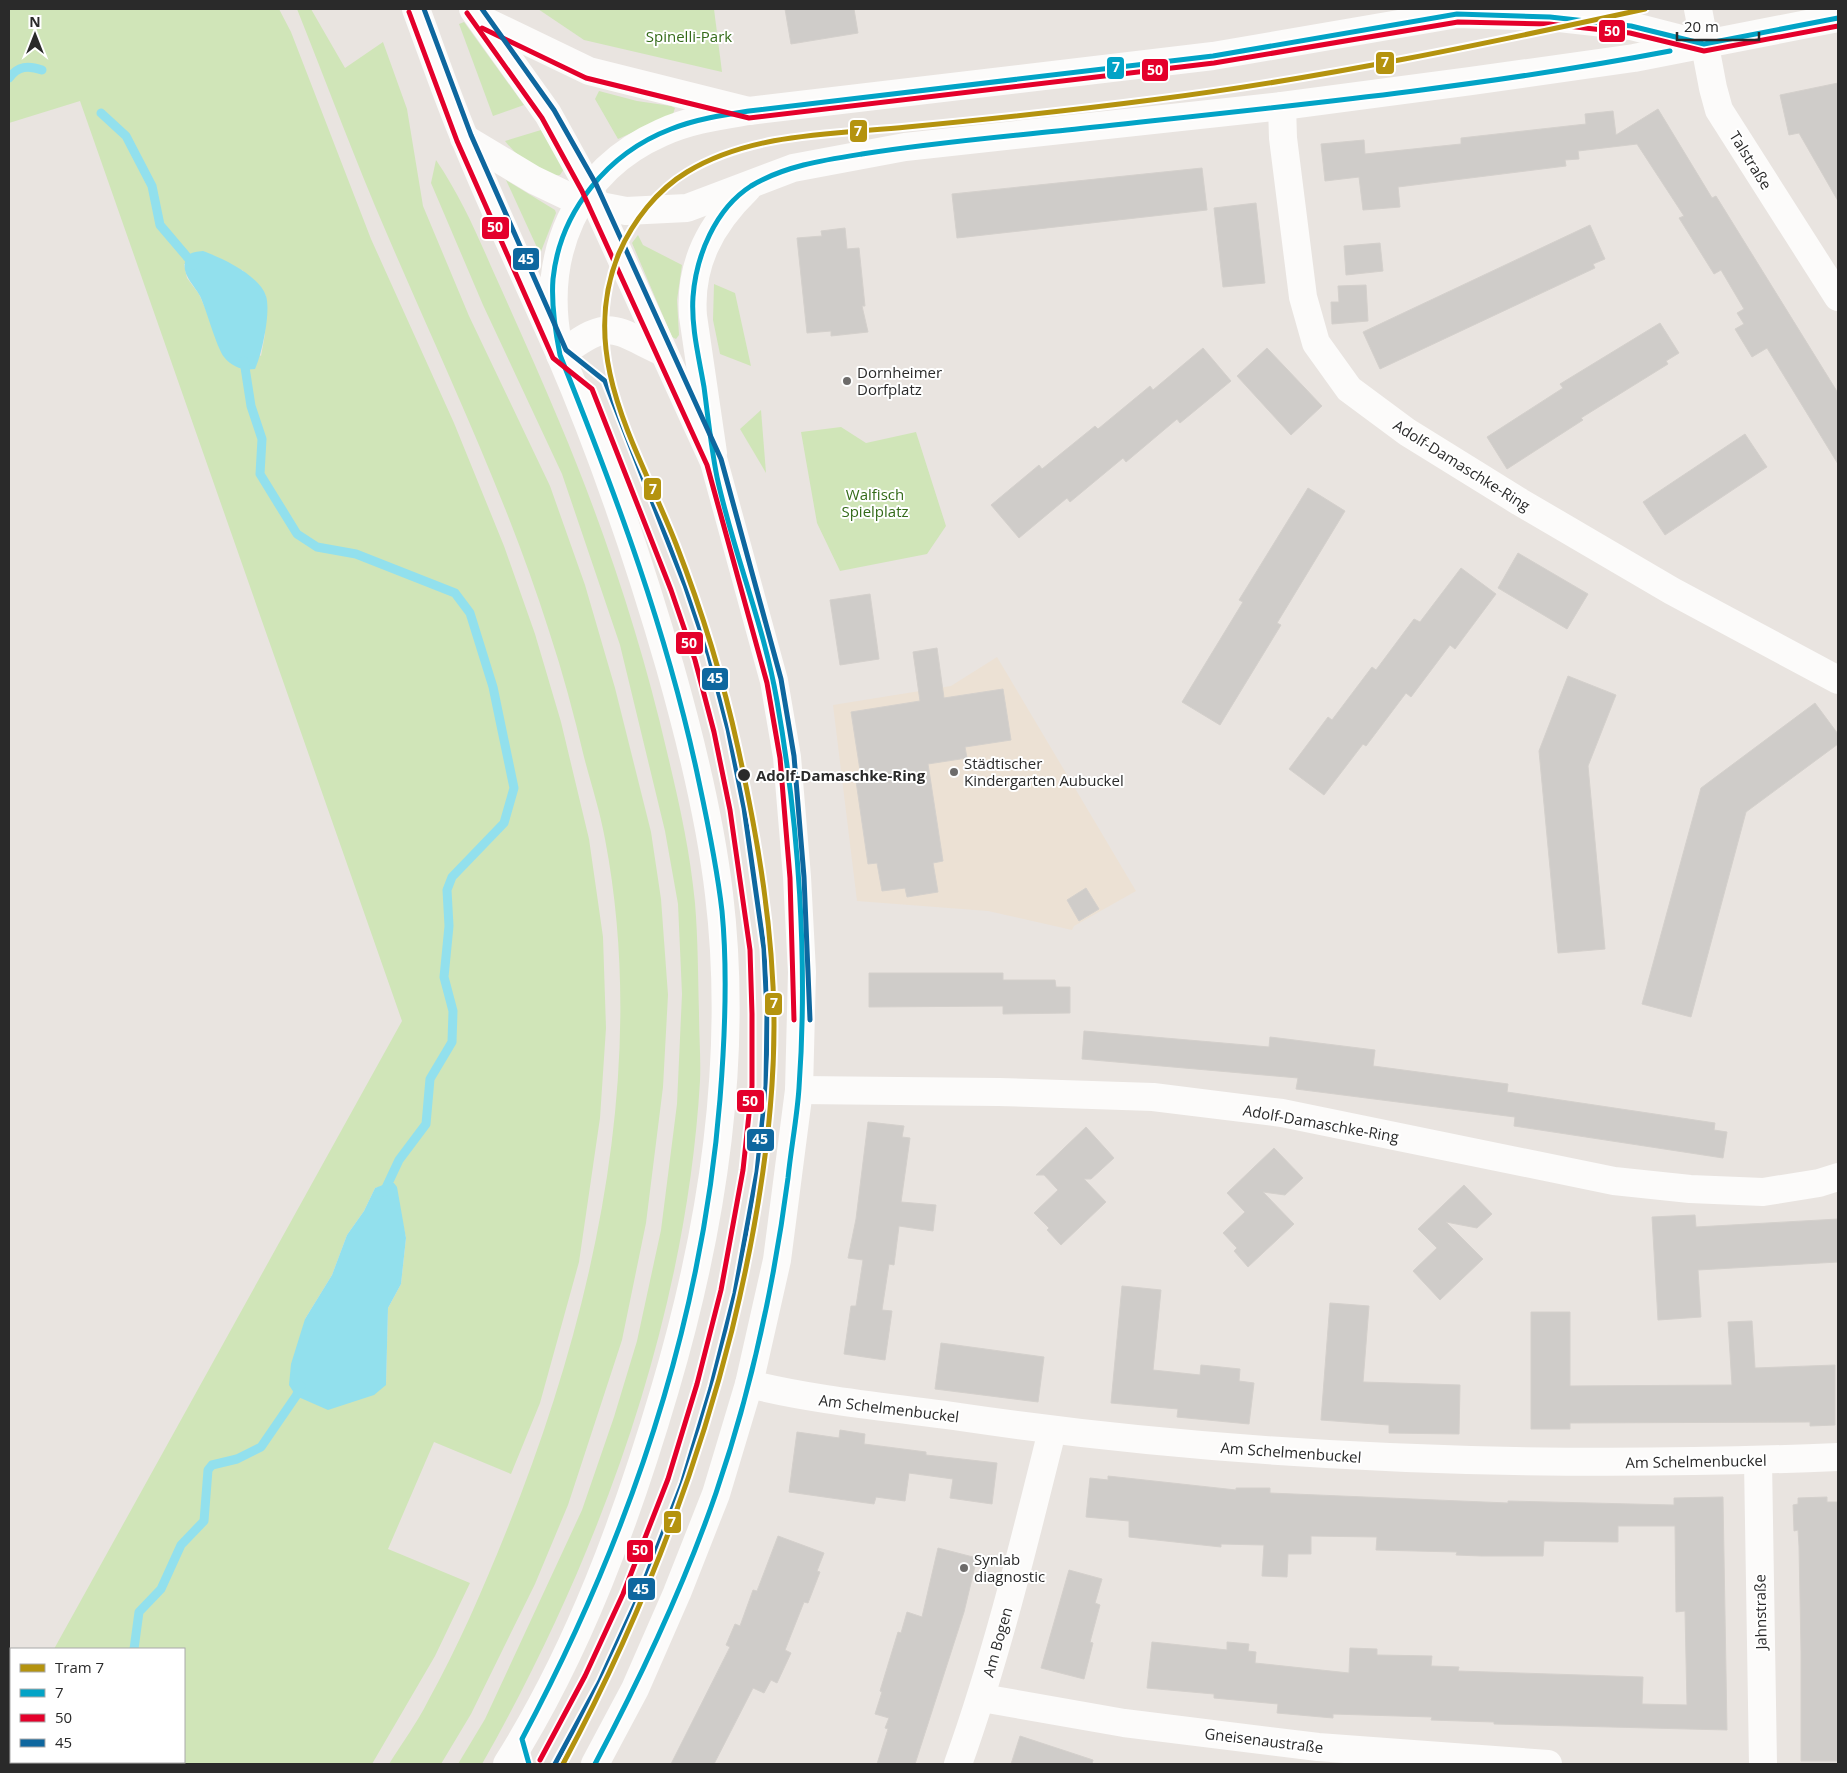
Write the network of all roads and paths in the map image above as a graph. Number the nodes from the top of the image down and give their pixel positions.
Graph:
1 (416, 9) edge
2 (1698, 9) edge
3 (1466, 12) edge
4 (478, 14) edge
5 (1838, 18) edge
6 (1704, 44) junction
7 (1282, 106) junction
8 (749, 111) junction
9 (464, 138) junction
10 (753, 184) junction
11 (590, 199) junction
12 (1838, 297) edge
13 (663, 352) junction
14 (560, 355) junction
15 (714, 462) junction
16 (1838, 680) edge
17 (799, 1090) junction
18 (1838, 1177) edge
19 (749, 1384) junction
20 (1052, 1431) junction
21 (1838, 1457) edge
22 (1758, 1461) junction
23 (982, 1698) junction
24 (526, 1752) edge
25 (507, 1764) edge
26 (595, 1764) edge
27 (958, 1764) edge
28 (1548, 1764) edge
29 (1763, 1764) edge

1 - 9 street
2 - 6 street, Talstraße
3 - 6 street
3 - 8 street
4 - 8 street
4 - 11 street
5 - 6 street
6 - 7 street
6 - 12 street, Talstraße
7 - 10 street
7 - 16 street, Adolf-Damaschke-Ring
8 - 11 street
9 - 11 street
9 - 14 street
10 - 11 street
10 - 15 street
11 - 13 street
11 - 14 street
13 - 14 street
13 - 15 street
14 - 24 street
15 - 17 street
17 - 18 street, Adolf-Damaschke-Ring
17 - 19 street
19 - 20 street, Am Schelmenbuckel
19 - 26 street
20 - 22 street, Am Schelmenbuckel
20 - 23 street, Am Bogen
21 - 22 street, Am Schelmenbuckel
22 - 29 street, Jahnstraße
23 - 27 street, Am Bogen
23 - 28 street, Gneisenaustraße
24 - 25 street

